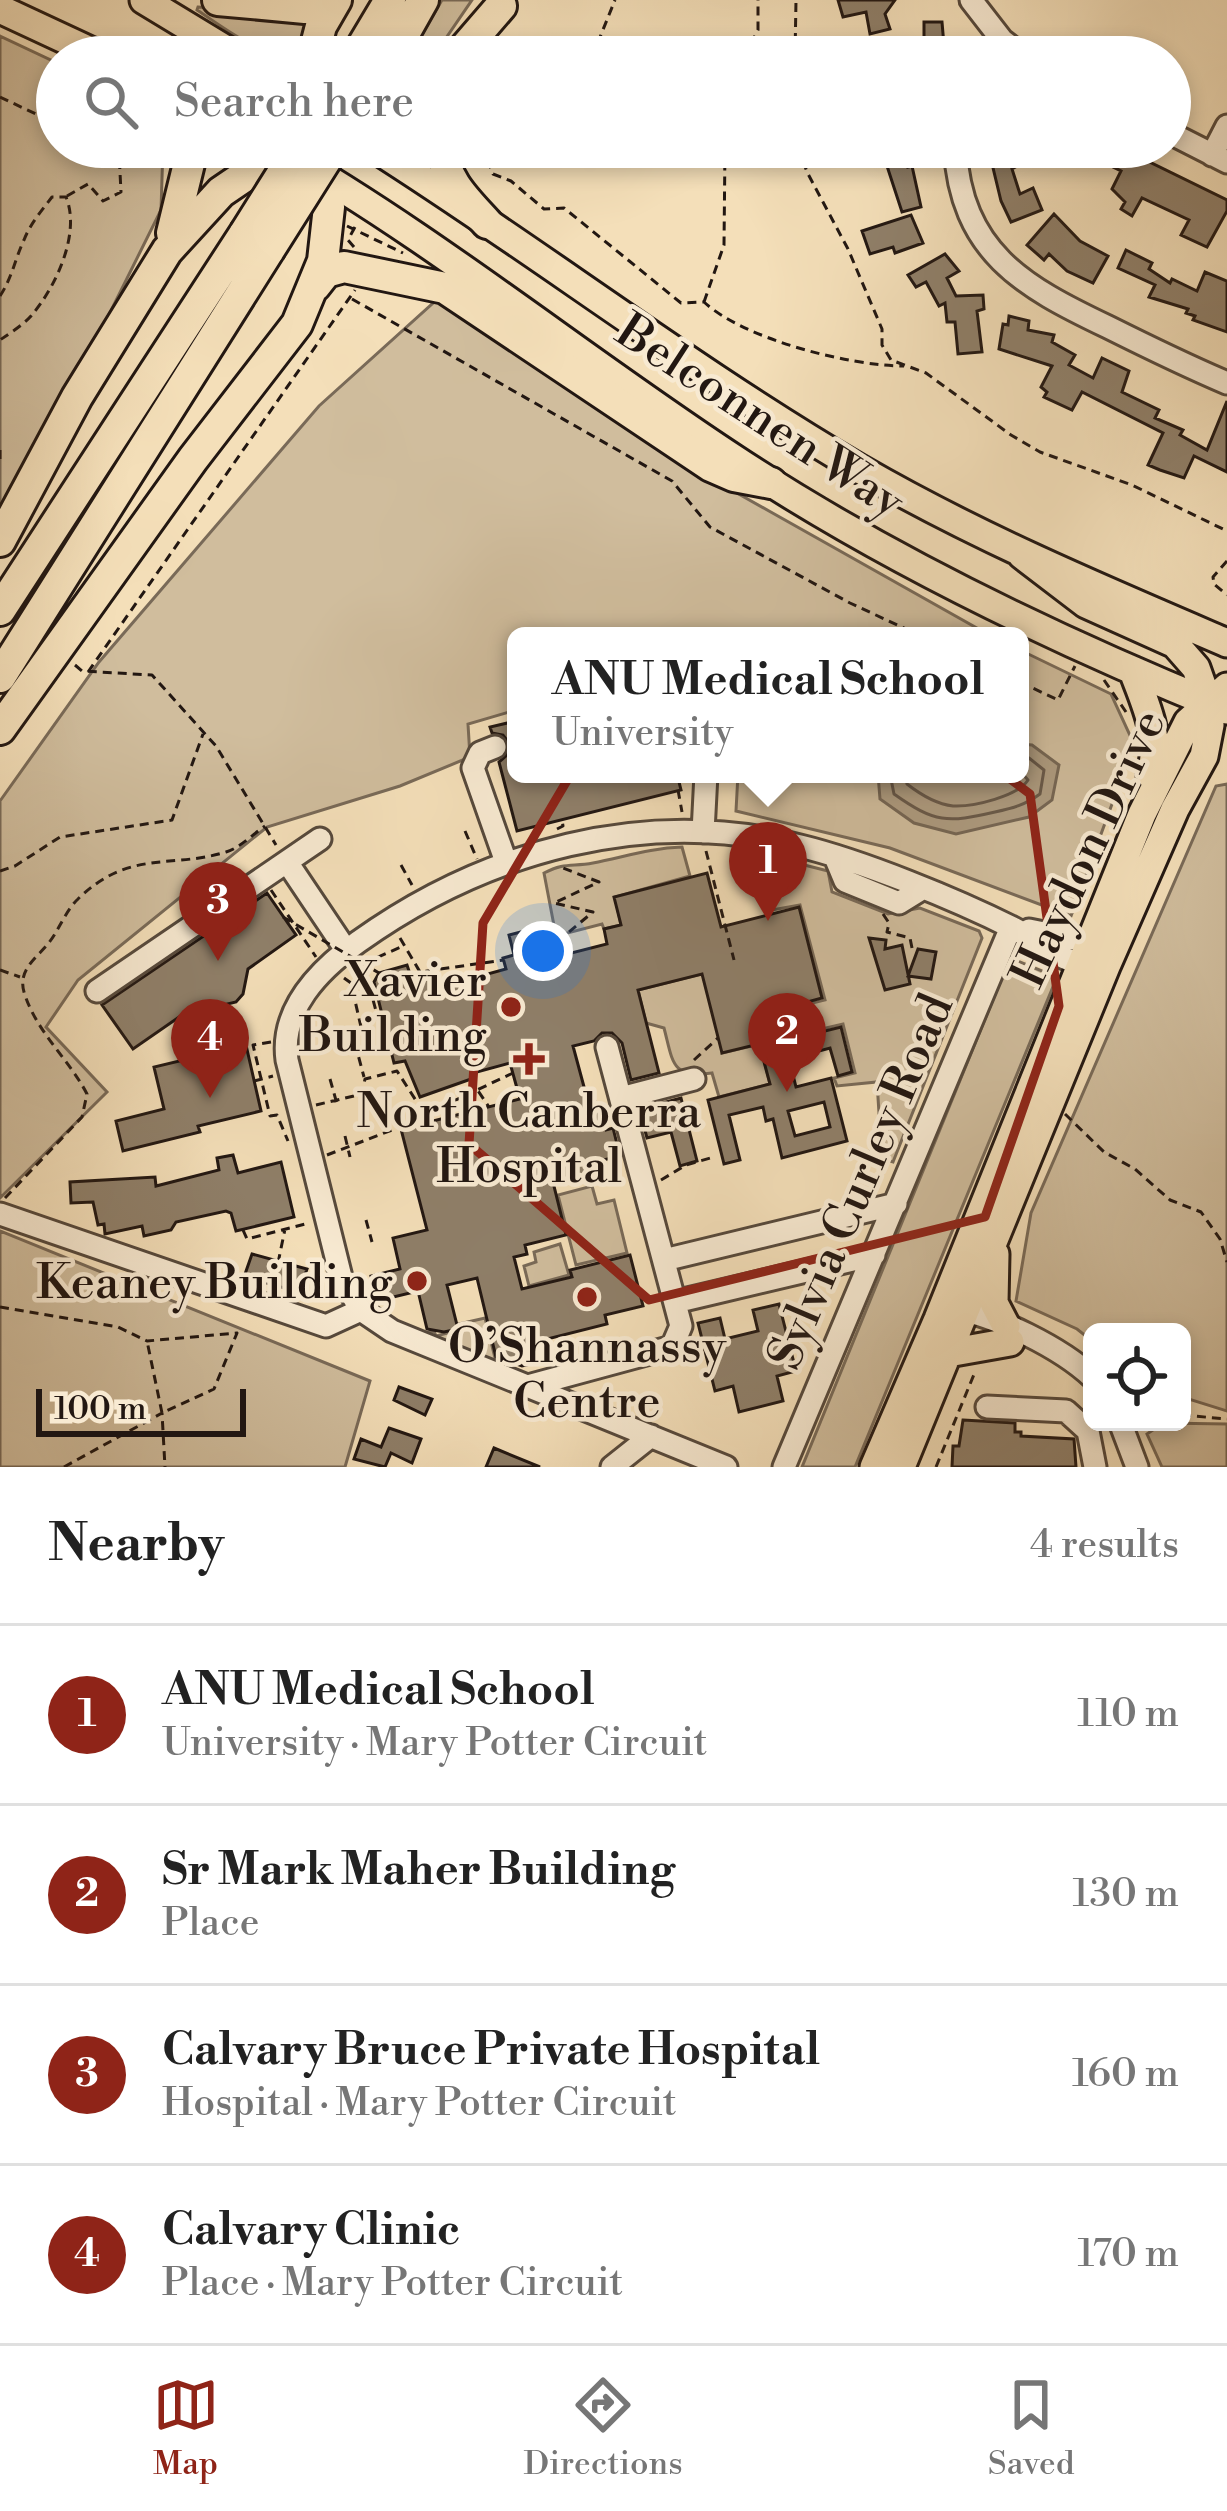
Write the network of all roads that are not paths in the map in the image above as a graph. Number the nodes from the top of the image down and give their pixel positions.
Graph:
1 (144, 0) edge
2 (218, 0) edge
3 (390, 0) edge
4 (424, 0) edge
5 (971, 0) edge
6 (334, 2) edge
7 (503, 3) edge
8 (0, 9) edge
9 (58, 36) edge
10 (203, 36) edge
11 (317, 36) edge
12 (332, 36) edge
13 (372, 36) edge
14 (383, 36) edge
15 (475, 36) edge
16 (488, 36) edge
17 (999, 36) edge
18 (1227, 125) edge
19 (1191, 144) edge
20 (1220, 159) edge
21 (188, 168) edge
22 (267, 168) edge
23 (300, 168) edge
24 (313, 168) edge
25 (330, 168) edge
26 (405, 168) edge
27 (445, 168) edge
28 (957, 168) edge
29 (207, 204) junction
30 (487, 224) junction
31 (257, 242) junction
32 (167, 250) junction
33 (315, 286) junction
34 (1227, 383) edge
35 (771, 482) junction
36 (0, 541) edge
37 (1022, 555) junction
38 (0, 610) edge
39 (1227, 643) edge
40 (1133, 671) junction
41 (0, 677) edge
42 (1220, 700) edge
43 (0, 729) edge
44 (495, 747) dead end
45 (1216, 748) edge
46 (704, 783) edge
47 (1142, 814) junction
48 (693, 826) junction
49 (320, 839) dead end
50 (287, 862) junction
51 (506, 862) junction
52 (1011, 927) junction
53 (355, 955) junction
54 (1092, 958) junction
55 (97, 991) dead end
56 (608, 1047) dead end
57 (694, 1079) dead end
58 (621, 1098) junction
59 (896, 1204) junction
60 (0, 1214) edge
61 (995, 1238) junction
62 (874, 1256) junction
63 (664, 1260) junction
64 (675, 1302) junction
65 (361, 1310) junction
66 (956, 1313) junction
67 (1008, 1334) junction
68 (948, 1353) junction
69 (1083, 1369) edge
70 (565, 1376) junction
71 (527, 1386) junction
72 (558, 1398) junction
73 (987, 1407) dead end
74 (1123, 1431) edge
75 (651, 1436) junction
76 (787, 1459) edge
77 (612, 1467) edge
78 (726, 1467) edge
79 (770, 1467) edge
80 (874, 1467) edge
81 (901, 1467) edge
82 (1096, 1467) edge
83 (1137, 1467) edge

1 - 10 main road
2 - 6 highway
3 - 13 highway
4 - 14 highway
5 - 17 street
6 - 11 highway
6 - 12 highway
7 - 15 highway
7 - 16 highway
8 - 9 main road
18 - 20 street
19 - 20 street
21 - 32 highway
22 - 29 highway
23 - 31 highway, bridge
24 - 33 highway
25 - 35 main road, Belconnen Way
26 - 30 main road, Belconnen Way
27 - 30 highway
28 - 34 street
29 - 32 highway
29 - 33 highway
30 - 37 main road, Belconnen Way
31 - 38 highway
31 - 41 highway
32 - 36 highway
33 - 35 highway
33 - 43 highway
35 - 40 main road, Belconnen Way
37 - 39 main road, Belconnen Way
37 - 42 main road
40 - 42 main road, Belconnen Way
40 - 47 main road
42 - 45 main road, Haydon Drive
42 - 47 main road, Haydon Drive
44 - 51 street
45 - 54 main road, Haydon Drive
46 - 48 street
47 - 54 main road, Haydon Drive
48 - 51 street
48 - 52 street
49 - 50 street
50 - 53 street
50 - 55 street
51 - 53 street
52 - 54 street
52 - 59 street, Sylvia Curley Road
53 - 65 street
54 - 61 main road, Haydon Drive
54 - 66 main road, Haydon Drive
56 - 58 street
57 - 58 street
58 - 63 street
59 - 62 street, Sylvia Curley Road
59 - 63 street
60 - 65 street
61 - 66 main road, Haydon Drive
61 - 67 main road
62 - 64 street
62 - 76 street, Sylvia Curley Road
63 - 64 street
64 - 70 street
65 - 71 street
66 - 67 street
66 - 68 main road, Haydon Drive
66 - 80 main road, Haydon Drive
67 - 68 main road
67 - 69 street
68 - 81 main road, Haydon Drive
70 - 71 street
70 - 72 street
71 - 72 street
72 - 75 street
73 - 82 street
74 - 83 street
75 - 77 street
75 - 78 street
76 - 79 street

